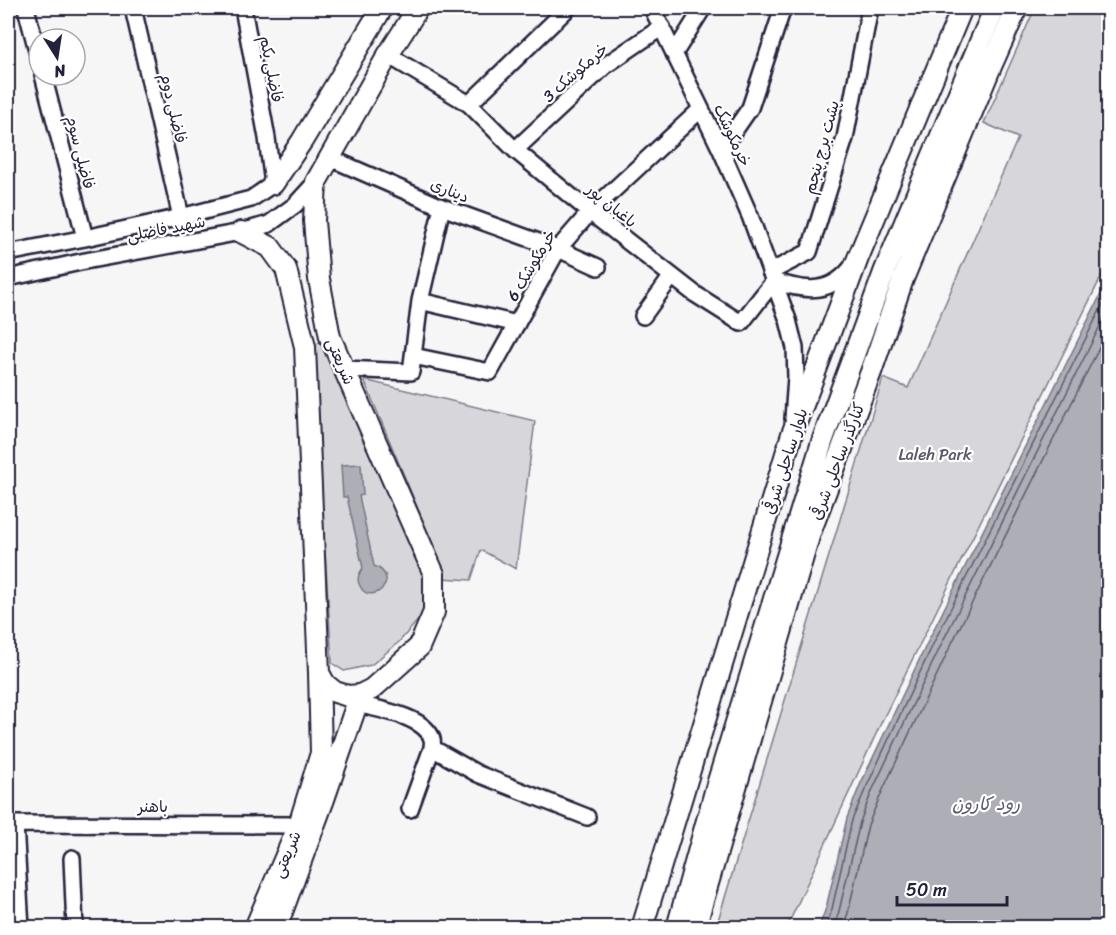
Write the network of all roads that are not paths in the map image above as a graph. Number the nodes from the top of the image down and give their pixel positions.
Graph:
1 (26, 8) edge
2 (133, 8) edge
3 (243, 8) edge
4 (382, 8) edge
5 (418, 8) edge
6 (568, 8) edge
7 (652, 8) edge
8 (703, 8) edge
9 (870, 8) edge
10 (962, 8) edge
11 (995, 8) edge
12 (1017, 8) edge
13 (782, 14) dead end
14 (31, 27) edge
15 (662, 27) junction
16 (674, 54) junction
17 (388, 55) junction
18 (46, 87) edge
19 (469, 104) junction
20 (701, 109) junction
21 (267, 138) junction
22 (302, 141) junction
23 (515, 150) junction
24 (721, 150) junction
25 (330, 158) junction
26 (316, 182) junction
27 (273, 184) junction
28 (442, 207) junction
29 (590, 212) junction
30 (181, 217) junction
31 (241, 232) junction
32 (85, 238) junction
33 (558, 249) junction
34 (8, 253) edge
35 (858, 258) junction
36 (598, 267) dead end
37 (672, 276) junction
38 (772, 276) junction
39 (8, 278) edge
40 (420, 301) junction
41 (643, 316) dead end
42 (517, 324) junction
43 (413, 356) junction
44 (850, 362) junction
45 (344, 369) junction
46 (871, 372) junction
47 (792, 434) junction
48 (319, 673) junction
49 (359, 700) junction
50 (432, 748) junction
51 (410, 809) dead end
52 (587, 817) dead end
53 (11, 824) edge
54 (299, 825) junction
55 (72, 858) dead end
56 (21, 927) edge
57 (75, 927) edge
58 (255, 927) edge
59 (276, 927) edge
60 (642, 927) edge
61 (677, 927) edge
62 (694, 927) edge

1 - 14 street
2 - 30 street, فاضلی دوم
3 - 21 street, فاضلی یکم
4 - 22 main road
5 - 17 main road, شریعتی
6 - 19 street
7 - 15 street, خرمکوشک
8 - 16 street
9 - 38 street, پشت برج پنجم
10 - 35 main road, بلوار ساحلی شرقی
11 - 44 main road, بلوار ساحلی شرقی
12 - 46 main road, کنارگذر ساحلی شرقی
13 - 24 street
15 - 16 street, خرمکوشک
15 - 23 street, خرمکوشک 3
16 - 20 street, خرمکوشک
17 - 19 street, باغبان پور
17 - 25 main road, شریعتی
18 - 32 street, فاضلی سوم
19 - 23 street, باغبان پور
20 - 24 street, خرمکوشک
20 - 29 street, خرمکوشک 6
21 - 22 street
21 - 27 street, فاضلی یکم
22 - 27 main road
23 - 29 street, باغبان پور
24 - 38 street, خرمکوشک
25 - 26 main road, شریعتی
25 - 28 street, دیناری
26 - 31 street, شهید فاضلی
26 - 45 main road, شریعتی
27 - 30 street, شهید فاضلی
28 - 33 street, دیناری
28 - 40 street
29 - 33 street, خرمکوشک 6
29 - 37 street, باغبان پور
30 - 32 street, شهید فاضلی
31 - 39 street, شهید فاضلی
31 - 48 main road, شریعتی
32 - 34 street, شهید فاضلی
33 - 36 street, دیناری
33 - 42 street, خرمکوشک 6
35 - 38 street
35 - 47 main road, بلوار ساحلی شرقی
37 - 38 street, باغبان پور
37 - 41 street
38 - 47 street, خرمکوشک
40 - 42 street
40 - 43 street
42 - 43 street, خرمکوشک 6
43 - 45 street
44 - 46 main road
44 - 61 main road, بلوار ساحلی شرقی
45 - 49 main road, شریعتی
46 - 62 main road, کنارگذر ساحلی شرقی
47 - 60 main road, بلوار ساحلی شرقی
48 - 49 main road
48 - 54 main road, شریعتی
49 - 50 street
49 - 59 main road, شریعتی
50 - 51 street
50 - 52 street
53 - 54 street, باهنر
53 - 56 street
54 - 58 main road, شریعتی
55 - 57 street

